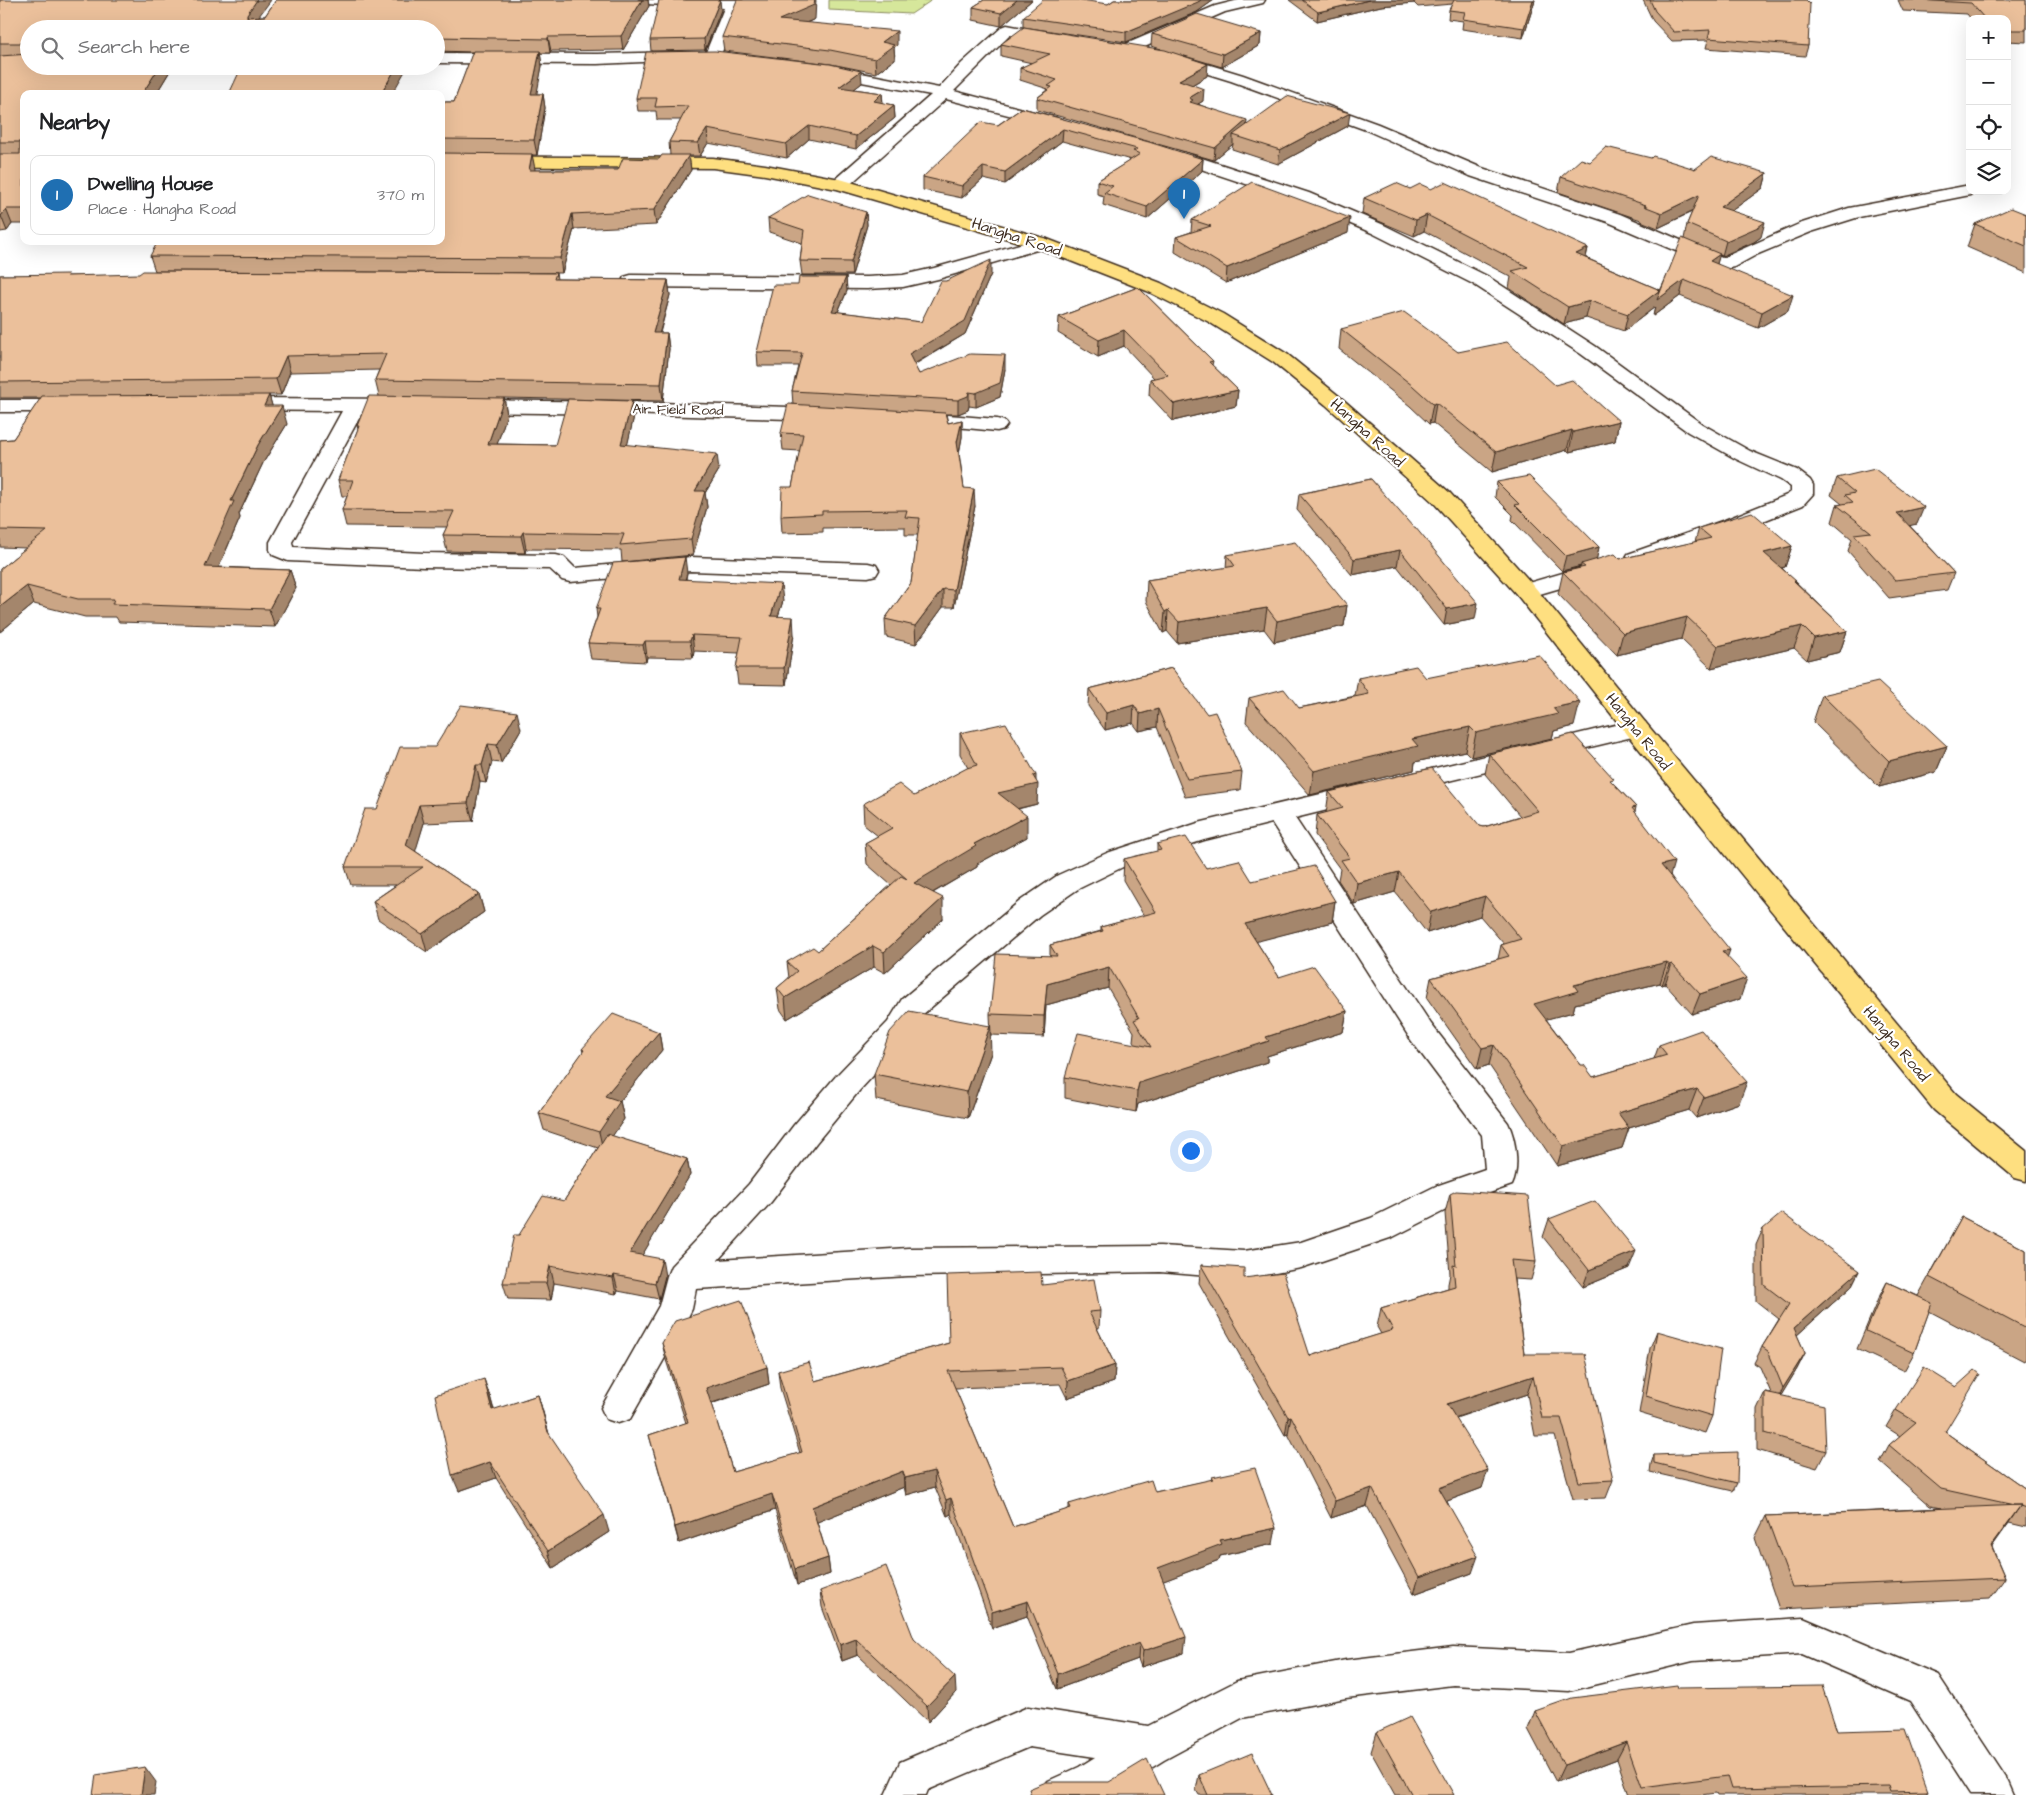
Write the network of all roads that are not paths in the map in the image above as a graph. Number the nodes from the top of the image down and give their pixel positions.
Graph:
1 (646, 0) edge
2 (1258, 0) edge
3 (735, 2) edge
4 (1022, 19) edge
5 (1008, 30) junction
6 (1072, 42) edge
7 (1089, 44) edge
8 (1128, 49) junction
9 (445, 58) edge
10 (810, 68) edge
11 (943, 93) junction
12 (1071, 126) edge
13 (1151, 147) edge
14 (445, 161) edge
15 (840, 184) junction
16 (1966, 191) edge
17 (1041, 243) junction
18 (618, 281) edge
19 (214, 404) edge
20 (356, 404) junction
21 (423, 405) edge
22 (0, 406) edge
23 (88, 406) edge
24 (452, 406) edge
25 (842, 415) edge
26 (890, 417) edge
27 (997, 425) dead end
28 (868, 570) dead end
29 (1526, 591) junction
30 (1636, 728) junction
31 (1279, 813) junction
32 (2026, 1169) edge
33 (683, 1276) junction
34 (618, 1408) dead end
35 (1150, 1746) junction
36 (905, 1795) edge
37 (1062, 1795) edge
38 (1994, 1795) edge

1 - 3 street
2 - 8 street
3 - 9 street
4 - 5 street
5 - 6 street
5 - 11 street
7 - 8 street
8 - 16 street
10 - 11 street
11 - 12 street
11 - 15 street
13 - 29 street
14 - 15 highway, Hangha Road
15 - 17 highway, Hangha Road
17 - 18 street
17 - 29 highway, Hangha Road
19 - 20 street
20 - 21 street
20 - 28 street
22 - 23 street
24 - 25 street, Air Field Road
26 - 27 street
29 - 30 highway, Hangha Road
30 - 31 street
30 - 32 highway, Hangha Road
31 - 33 street
31 - 33 street
33 - 34 street
35 - 36 street
35 - 37 street
35 - 38 street

